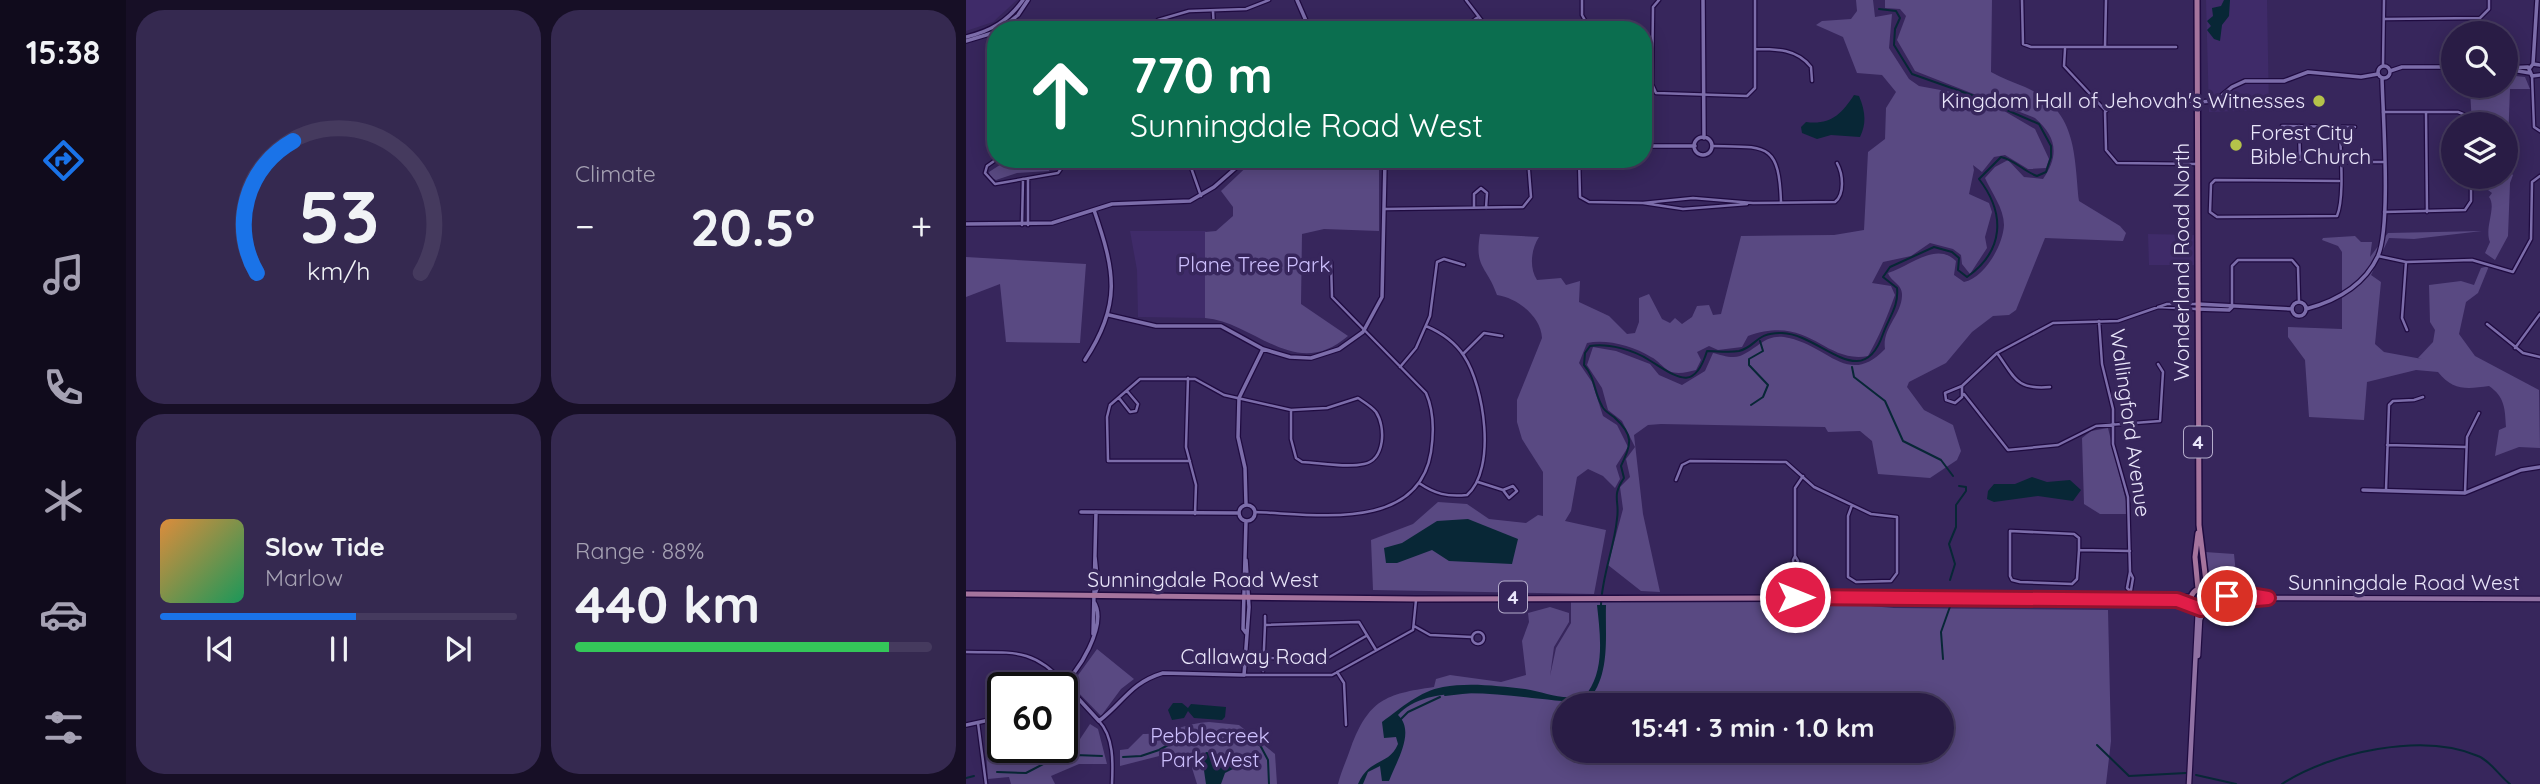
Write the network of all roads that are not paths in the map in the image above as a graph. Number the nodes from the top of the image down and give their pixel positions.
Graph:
1 (1023, 0) edge
2 (1028, 0) edge
3 (1269, 0) edge
4 (1297, 0) edge
5 (1465, 0) edge
6 (1582, 0) edge
7 (1659, 0) edge
8 (1703, 0) edge
9 (1755, 0) edge
10 (2022, 0) edge
11 (2106, 0) edge
12 (2197, 0) edge
13 (2384, 0) edge
14 (2489, 0) edge
15 (2537, 0) edge
16 (1213, 11) junction
17 (1478, 17) junction
18 (2384, 19) junction
19 (1158, 20) dead end
20 (1003, 21) edge
21 (1010, 21) edge
22 (1213, 21) edge
23 (1306, 21) edge
24 (1473, 21) edge
25 (1481, 21) edge
26 (1585, 21) edge
27 (987, 30) edge
28 (987, 34) edge
29 (966, 39) edge
30 (2065, 47) junction
31 (2105, 47) junction
32 (2176, 47) dead end
33 (1756, 49) junction
34 (2536, 54) junction
35 (2383, 65) junction
36 (2532, 65) junction
37 (2540, 65) edge
38 (2518, 67) edge
39 (2441, 68) edge
40 (2390, 71) junction
41 (2518, 71) edge
42 (2531, 75) junction
43 (2380, 76) junction
44 (2539, 76) edge
45 (1812, 81) dead end
46 (2535, 86) junction
47 (1704, 95) junction
48 (2198, 102) junction
49 (2105, 110) junction
50 (2382, 112) junction
51 (2426, 112) junction
52 (2441, 112) edge
53 (2282, 126) dead end
54 (2299, 126) junction
55 (2340, 127) junction
56 (2355, 127) dead end
57 (2540, 131) edge
58 (1704, 138) junction
59 (1652, 146) edge
60 (1695, 146) junction
61 (1712, 146) junction
62 (2300, 160) dead end
63 (2339, 162) junction
64 (2383, 162) junction
65 (1837, 163) dead end
66 (2197, 164) junction
67 (988, 168) edge
68 (1062, 168) edge
69 (1191, 168) edge
70 (1235, 168) edge
71 (1385, 168) edge
72 (1530, 168) edge
73 (1579, 168) edge
74 (2540, 176) edge
75 (1023, 178) junction
76 (1028, 178) junction
77 (2339, 181) junction
78 (2471, 189) edge
79 (1202, 196) junction
80 (2197, 197) junction
81 (2211, 198) junction
82 (1753, 202) junction
83 (1781, 202) junction
84 (1643, 203) junction
85 (1474, 208) junction
86 (1486, 208) junction
87 (1385, 209) junction
88 (1094, 211) junction
89 (2384, 212) junction
90 (2427, 212) junction
91 (966, 224) edge
92 (1022, 225) junction
93 (1028, 225) junction
94 (2378, 256) junction
95 (1331, 262) dead end
96 (2406, 262) junction
97 (1464, 264) dead end
98 (2299, 302) junction
99 (2197, 307) junction
100 (2232, 307) junction
101 (2292, 309) junction
102 (2306, 309) junction
103 (2540, 314) edge
104 (1109, 315) junction
105 (2099, 321) junction
106 (2487, 324) dead end
107 (1426, 326) junction
108 (2407, 330) dead end
109 (1363, 332) junction
110 (1502, 336) dead end
111 (2515, 348) junction
112 (1263, 349) junction
113 (1997, 353) junction
114 (1463, 354) junction
115 (2540, 357) edge
116 (1085, 360) dead end
117 (2158, 364) dead end
118 (1400, 367) junction
119 (1188, 378) junction
120 (1962, 386) junction
121 (2050, 387) dead end
122 (1127, 390) junction
123 (1964, 394) junction
124 (2423, 397) dead end
125 (1119, 398) junction
126 (1240, 398) junction
127 (1291, 410) junction
128 (2479, 413) dead end
129 (2113, 424) junction
130 (2387, 445) junction
131 (2466, 447) junction
132 (1190, 461) junction
133 (2540, 467) edge
134 (1803, 476) junction
135 (1676, 480) dead end
136 (1478, 482) junction
137 (1419, 483) junction
138 (1503, 490) dead end
139 (2363, 490) dead end
140 (2386, 491) junction
141 (2465, 492) junction
142 (1246, 504) junction
143 (1852, 505) junction
144 (1081, 512) dead end
145 (1096, 512) junction
146 (1255, 512) junction
147 (1238, 513) junction
148 (1195, 514) junction
149 (1246, 521) junction
150 (2199, 525) junction
151 (2079, 550) junction
152 (2130, 551) junction
153 (2198, 589) junction
154 (2208, 591) junction
155 (2130, 594) junction
156 (966, 595) edge
157 (1246, 596) junction
158 (1387, 597) junction
159 (1441, 597) junction
160 (1795, 597) junction
161 (2191, 597) junction
162 (2098, 598) junction
163 (2268, 598) junction
164 (1094, 599) junction
165 (1416, 599) junction
166 (2540, 599) edge
167 (2210, 604) junction
168 (2198, 607) junction
169 (1265, 616) dead end
170 (1265, 625) junction
171 (1414, 626) junction
172 (1367, 635) junction
173 (1472, 637) dead end
174 (1376, 650) junction
175 (966, 652) edge
176 (1264, 658) junction
177 (1263, 671) dead end
178 (1055, 672) edge
179 (1074, 672) edge
180 (1338, 672) junction
181 (1244, 675) junction
182 (1078, 698) edge
183 (987, 721) edge
184 (1099, 721) junction
185 (978, 723) junction
186 (966, 725) edge
187 (1346, 725) dead end
188 (986, 784) edge
189 (1112, 784) edge
190 (2189, 784) edge

1 - 20 street
2 - 21 street
3 - 16 street
4 - 23 street
5 - 17 street
6 - 26 street
7 - 47 street
8 - 47 street
9 - 33 street
10 - 30 street
11 - 31 street
12 - 48 main road, Wonderland Road North / 4
13 - 18 street
14 - 18 street
15 - 34 street
16 - 19 street
16 - 22 street
17 - 24 street
17 - 25 street
18 - 35 street
27 - 29 street
28 - 29 street
30 - 31 street
30 - 49 street
31 - 32 street
33 - 45 street
33 - 47 street
34 - 36 street
34 - 37 street
35 - 40 street
35 - 43 street
36 - 37 street
36 - 38 street
36 - 42 street
39 - 40 street
40 - 43 street
41 - 42 street
42 - 44 street
42 - 46 street
43 - 48 street
43 - 50 street
44 - 46 street
46 - 57 street
47 - 58 street
48 - 49 street
48 - 66 main road, Wonderland Road North / 4
49 - 66 street
50 - 51 street
50 - 64 street
51 - 52 street
51 - 90 street
53 - 54 street
54 - 55 street
54 - 62 street
55 - 56 street
55 - 63 street
58 - 60 street
58 - 61 street
59 - 60 street
60 - 61 street
61 - 83 street
63 - 64 street
63 - 77 street
64 - 89 street
65 - 83 street
66 - 80 main road, Wonderland Road North / 4
67 - 75 street
68 - 76 street
69 - 79 street
70 - 79 street
71 - 87 street
72 - 86 street
73 - 84 street
74 - 96 street
75 - 76 street
75 - 92 street
76 - 93 street
77 - 81 street
77 - 81 street
78 - 90 street
79 - 88 street
80 - 81 street
80 - 99 main road, Wonderland Road North / 4
82 - 83 street
82 - 84 street
82 - 84 street
85 - 86 street
85 - 86 street
85 - 87 street
87 - 109 street
88 - 93 street
88 - 104 street
89 - 90 street
89 - 94 street
91 - 92 street
92 - 93 street
94 - 96 street
94 - 102 street
95 - 109 street
96 - 108 street
97 - 107 street
98 - 100 street
98 - 101 street
98 - 102 street
99 - 100 street
99 - 105 street
99 - 150 main road, Wonderland Road North / 4
100 - 101 street
101 - 102 street
103 - 111 street
104 - 112 street
104 - 116 street
105 - 113 street
105 - 129 street, Wallingford Avenue
106 - 111 street
107 - 114 street
107 - 118 street
109 - 112 street
109 - 118 street
110 - 114 street
111 - 115 street
112 - 126 street
113 - 120 street
113 - 121 street
114 - 136 street
117 - 129 street
118 - 137 street
119 - 122 street
119 - 126 street
119 - 132 street
120 - 123 street
120 - 123 street
122 - 125 street
122 - 125 street
123 - 129 street
124 - 130 street
125 - 132 street
126 - 127 street
126 - 142 street
127 - 127 street
128 - 131 street
129 - 152 street, Wallingford Avenue
130 - 131 street
130 - 140 street
131 - 141 street
132 - 148 street
133 - 141 street
134 - 135 street
134 - 143 street
134 - 160 street
136 - 137 street
136 - 138 street
137 - 146 street
139 - 140 street
140 - 141 street
142 - 146 street
142 - 147 street
143 - 143 street
144 - 145 street
145 - 148 street
145 - 164 street
146 - 149 street
147 - 148 street
147 - 149 street
149 - 157 street
150 - 153 main road, Wonderland Road North / 4
150 - 154 main road, Wonderland Road North / 4
151 - 151 street
151 - 152 street
152 - 155 street, Wallingford Avenue
153 - 154 main road
153 - 161 main road
154 - 163 main road, Sunningdale Road West
154 - 167 main road, 4
155 - 161 main road, 4
155 - 162 main road, 4
156 - 164 main road, Sunningdale Road West / 4
157 - 158 main road, Sunningdale Road West / 4
157 - 164 main road, Sunningdale Road West / 4
157 - 181 street
158 - 159 main road, Sunningdale Road West / 4
158 - 165 main road, Sunningdale Road West
159 - 160 main road, Sunningdale Road West / 4
159 - 165 main road, Sunningdale Road West
160 - 162 main road, 4
161 - 168 main road
162 - 168 main road, 4
163 - 166 main road, Sunningdale Road West
163 - 167 main road, Sunningdale Road West
164 - 179 street
165 - 171 street
167 - 168 main road
168 - 190 main road
169 - 170 street
170 - 172 street
170 - 176 street
171 - 173 street
171 - 174 street, Callaway Road
172 - 174 street
172 - 176 street
174 - 180 street, Callaway Road
175 - 178 street
176 - 177 street
180 - 181 street, Callaway Road
180 - 187 street
181 - 184 street, Callaway Road
182 - 184 street
183 - 185 street
184 - 189 street
185 - 186 street
185 - 188 street

